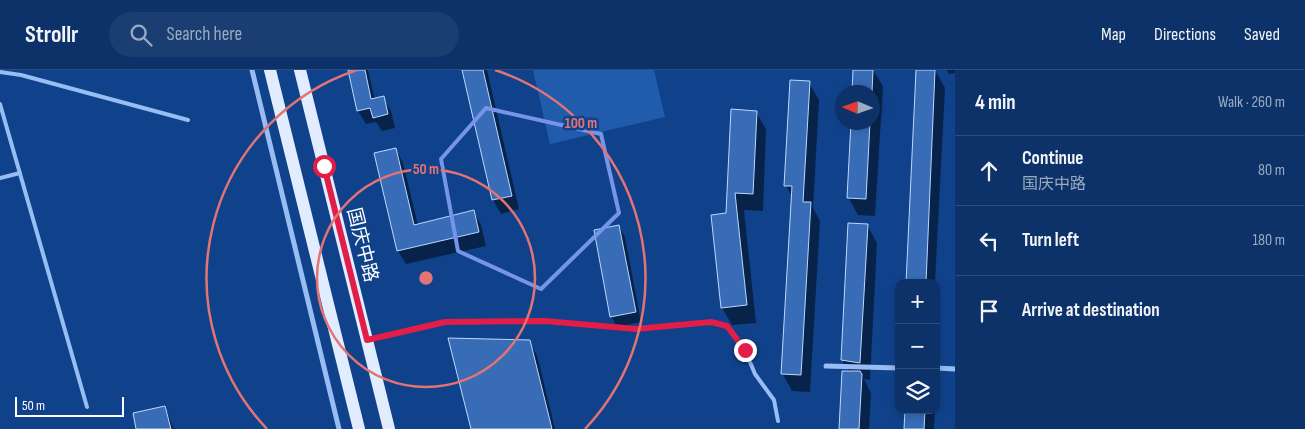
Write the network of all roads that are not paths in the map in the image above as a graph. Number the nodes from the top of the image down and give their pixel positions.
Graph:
1 (252, 70) edge
2 (270, 70) edge
3 (300, 70) edge
4 (0, 72) edge
5 (0, 104) edge
6 (188, 120) dead end
7 (20, 173) junction
8 (0, 178) edge
9 (367, 340) junction
10 (826, 366) dead end
11 (895, 368) edge
12 (940, 368) edge
13 (955, 369) edge
14 (87, 407) dead end
15 (778, 422) dead end
16 (339, 429) edge
17 (359, 429) edge
18 (389, 429) edge

1 - 16 street
2 - 17 main road
3 - 9 main road, 国庆中路
4 - 6 lane
5 - 7 lane
7 - 8 lane
7 - 14 lane
9 - 15 lane
9 - 18 main road, 国庆中路
10 - 11 street
12 - 13 street

